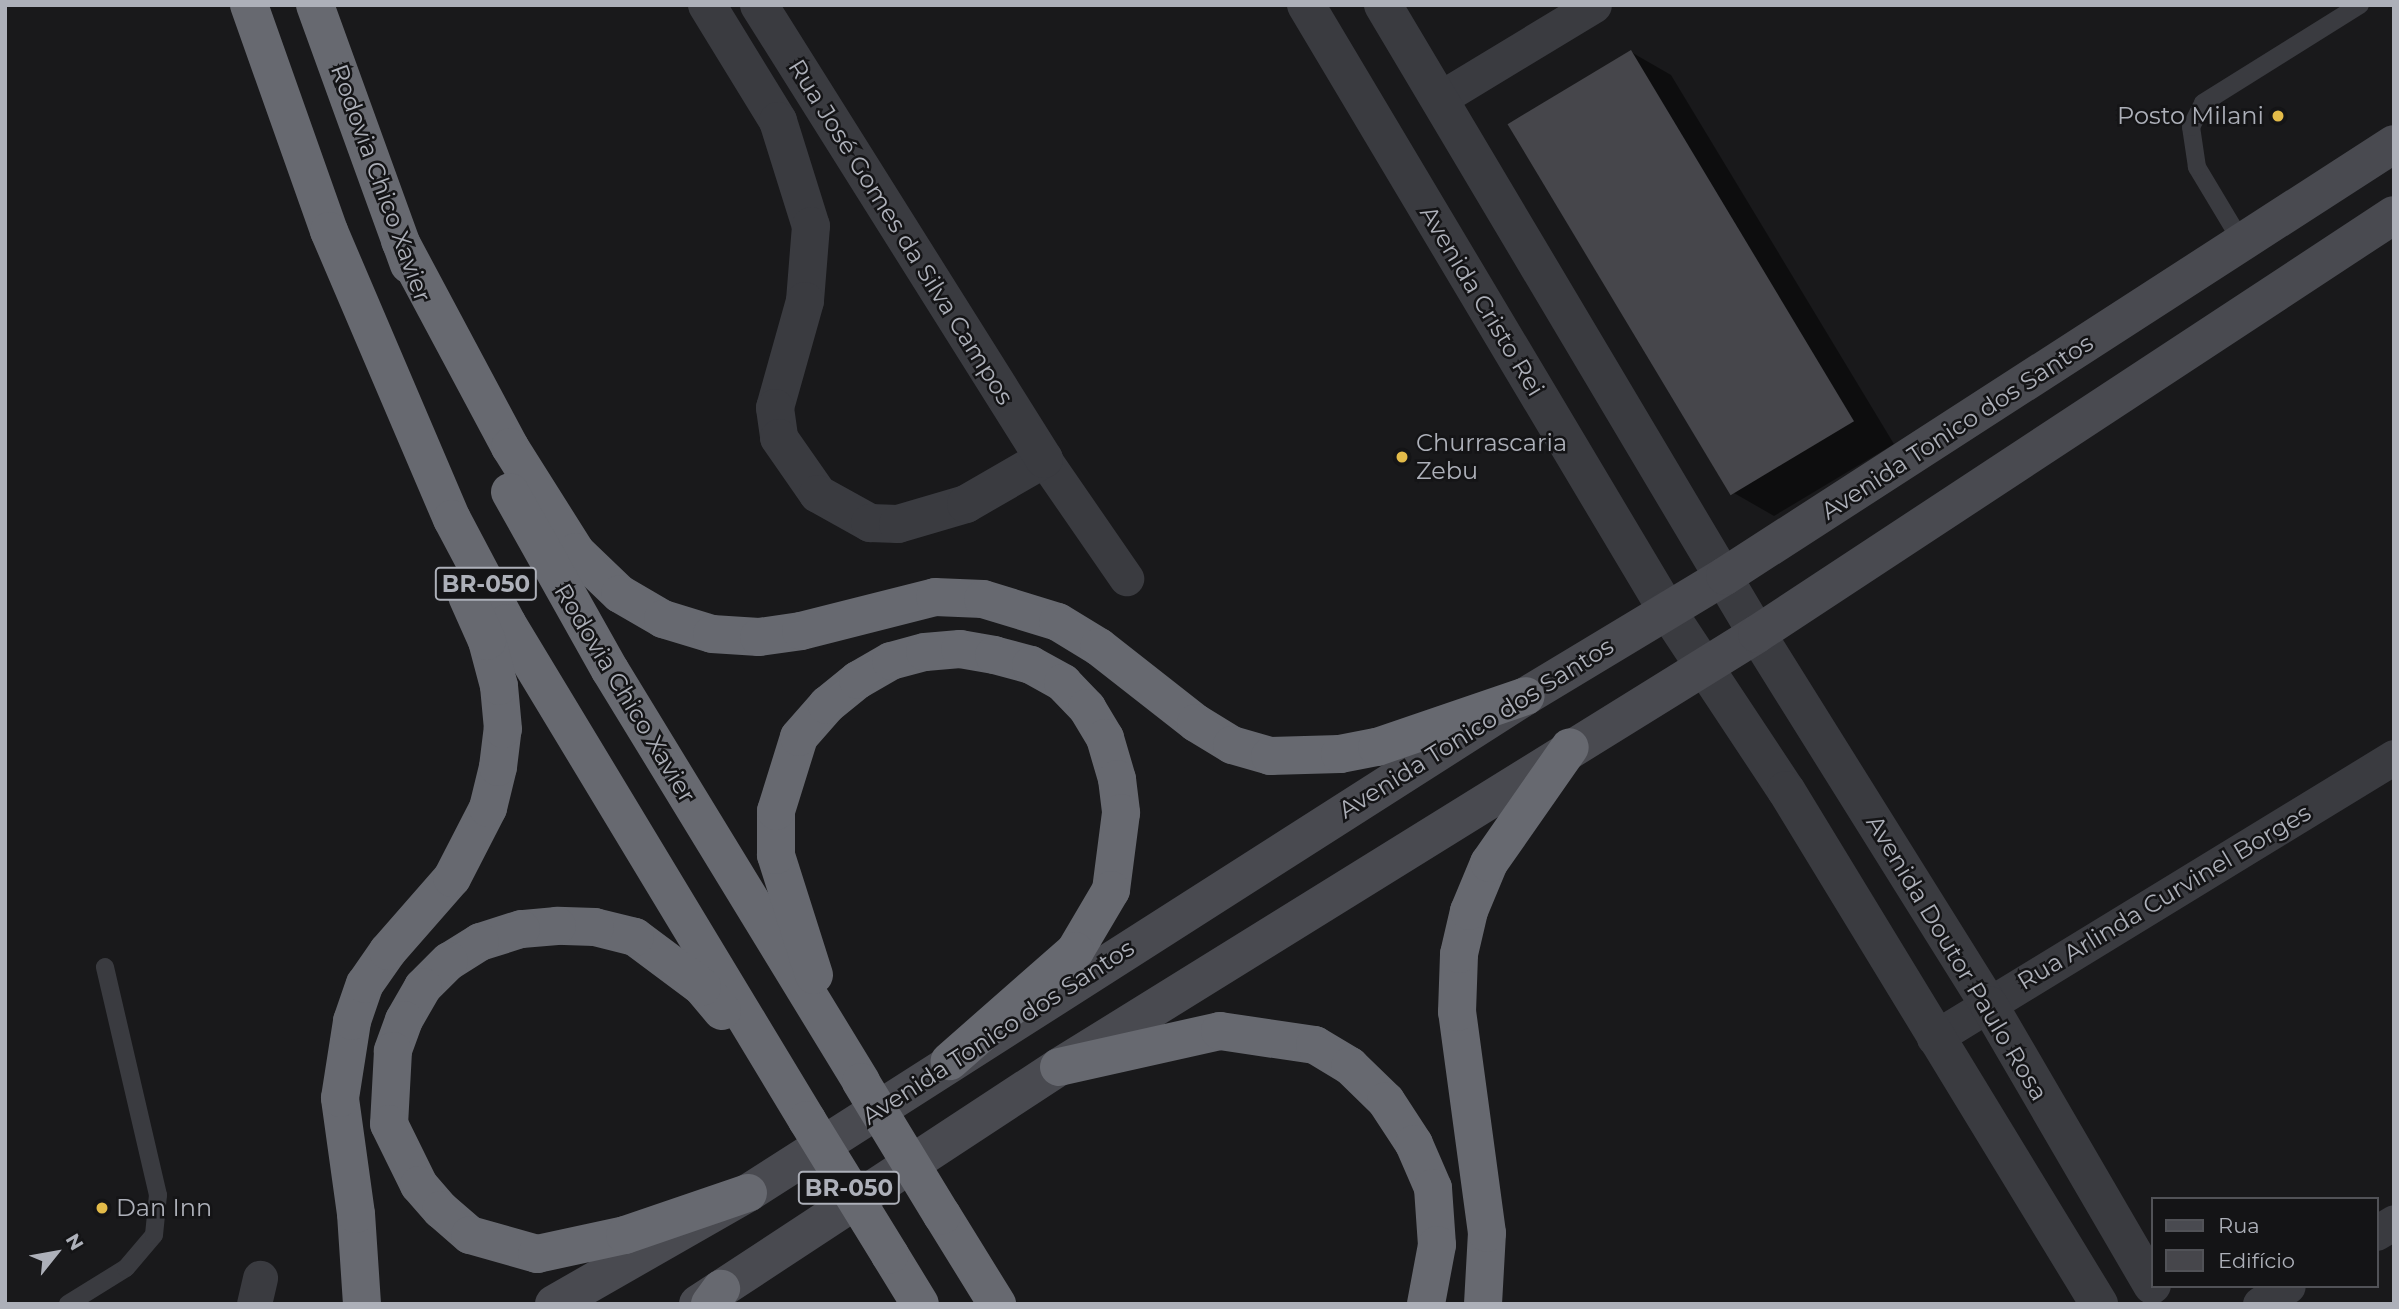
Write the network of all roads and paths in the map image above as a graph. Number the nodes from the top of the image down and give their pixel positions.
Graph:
1 (249, 5) edge
2 (315, 5) edge
3 (707, 5) edge
4 (759, 5) edge
5 (1306, 5) edge
6 (1383, 5) edge
7 (1594, 5) edge
8 (2360, 5) edge
9 (1439, 99) junction
10 (2394, 144) edge
11 (2394, 215) edge
12 (330, 231) junction
13 (400, 241) junction
14 (2243, 244) junction
15 (1044, 459) junction
16 (1725, 576) junction
17 (1126, 578) dead end
18 (1666, 609) junction
19 (1757, 634) junction
20 (1703, 667) junction
21 (1526, 696) junction
22 (1570, 747) junction
23 (2394, 757) edge
24 (105, 967) dead end
25 (1989, 1005) junction
26 (1934, 1038) junction
27 (841, 1049) junction
28 (950, 1061) junction
29 (1059, 1067) junction
30 (803, 1113) junction
31 (748, 1193) junction
32 (2394, 1222) edge
33 (950, 1227) junction
34 (2378, 1232) edge
35 (2150, 1280) edge
36 (908, 1287) edge
37 (2155, 1288) edge
38 (2285, 1288) edge
39 (710, 1299) edge
40 (68, 1304) edge
41 (362, 1304) edge
42 (554, 1304) edge
43 (997, 1304) edge
44 (1007, 1304) edge
45 (1426, 1304) edge
46 (1483, 1304) edge
47 (2099, 1304) edge
48 (2164, 1304) edge
49 (2260, 1304) edge

1 - 12 highway, BR-050
2 - 13 highway, Rodovia Chico Xavier / BR-050
3 - 15 street, Rua José Gomes da Silva Campos
4 - 15 street, Rua José Gomes da Silva Campos
5 - 18 street, Avenida Cristo Rei
6 - 9 street
7 - 9 street
8 - 14 lane
9 - 16 street
10 - 14 main road, Avenida Tonico dos Santos
11 - 19 main road
12 - 30 highway, BR-050
12 - 41 highway
13 - 21 highway
13 - 27 highway, Rodovia Chico Xavier / BR-050
14 - 16 main road, Avenida Tonico dos Santos
15 - 17 street
16 - 18 main road, Avenida Tonico dos Santos
16 - 19 street
18 - 20 street, Avenida Cristo Rei
18 - 21 main road, Avenida Tonico dos Santos
19 - 20 main road
19 - 25 street, Avenida Doutor Paulo Rosa
20 - 22 main road
20 - 26 street
21 - 28 main road, Avenida Tonico dos Santos
22 - 29 main road
22 - 46 highway
23 - 25 street, Rua Arlinda Curvinel Borges
24 - 40 lane
25 - 26 street, Rua Arlinda Curvinel Borges
25 - 35 street, Avenida Doutor Paulo Rosa
26 - 47 street
27 - 28 highway
27 - 33 highway, Rodovia Chico Xavier / BR-050, bridge
28 - 31 main road, Avenida Tonico dos Santos
29 - 39 main road
29 - 45 highway
30 - 31 highway
30 - 36 highway, BR-050, bridge
31 - 42 main road, Avenida Tonico dos Santos
32 - 34 street
33 - 43 highway, Rodovia Chico Xavier / BR-050
33 - 44 highway
37 - 48 street, Avenida Doutor Paulo Rosa
38 - 49 street

